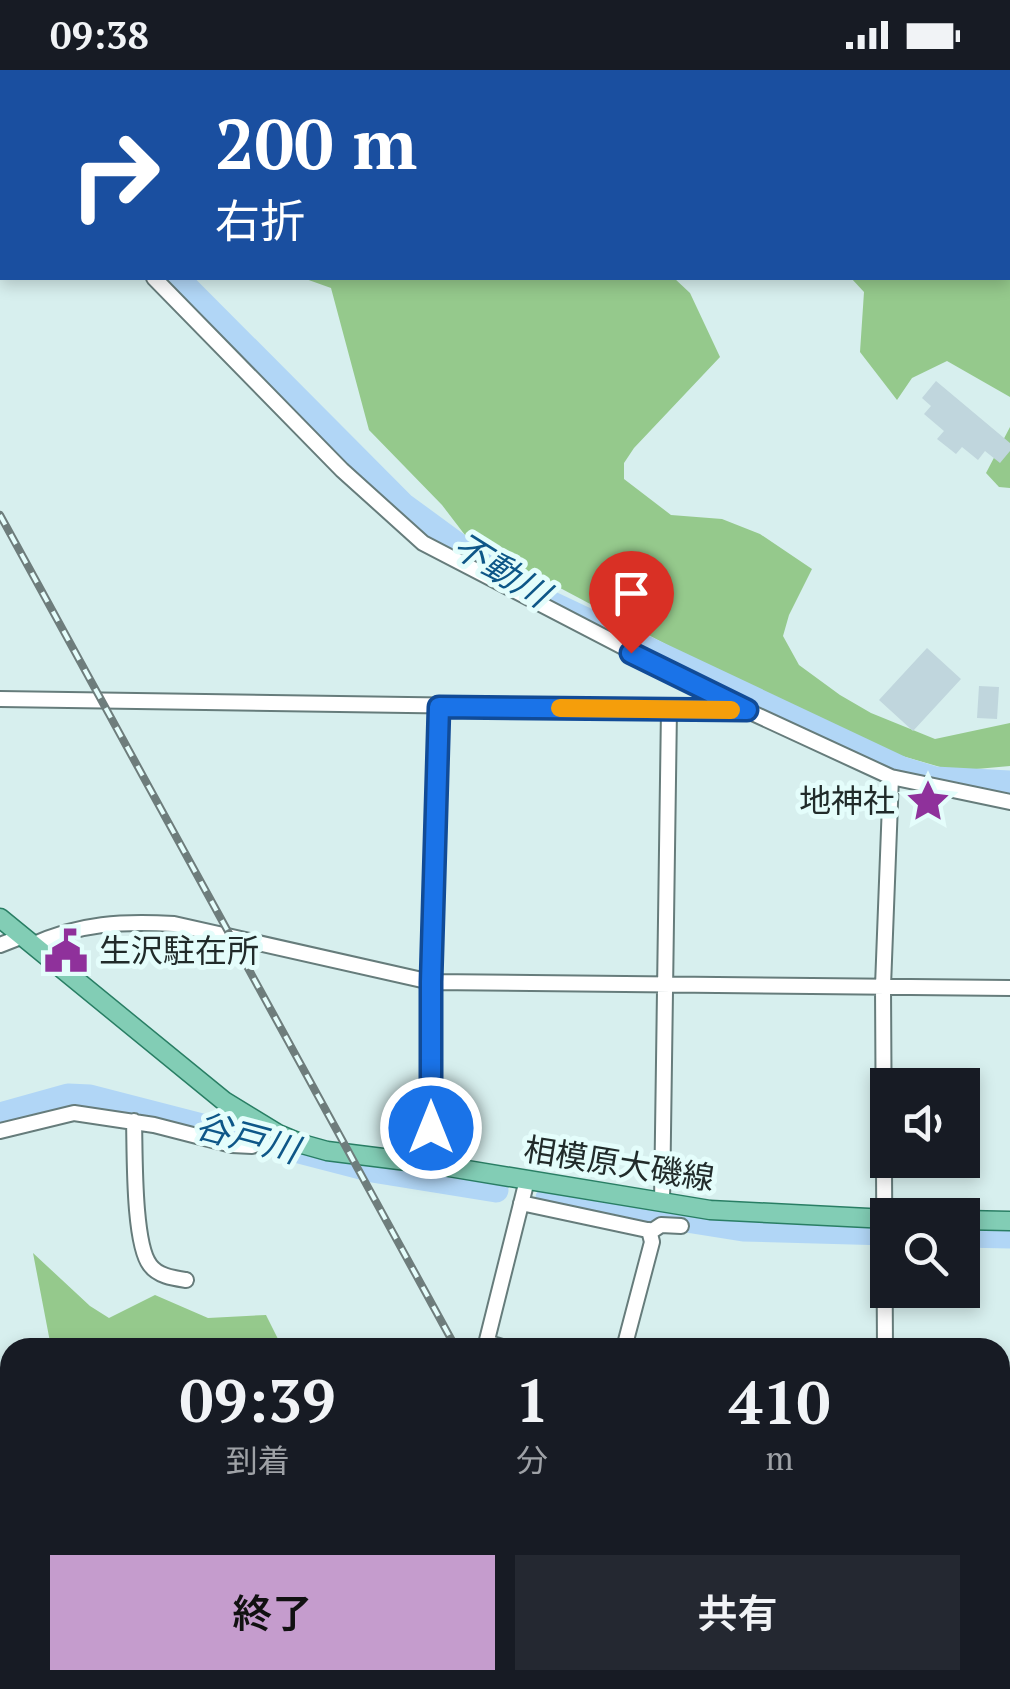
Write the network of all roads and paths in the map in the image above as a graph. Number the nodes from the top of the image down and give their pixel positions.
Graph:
1 (156, 280) edge
2 (0, 699) edge
3 (439, 707) junction
4 (669, 709) junction
5 (747, 710) junction
6 (891, 777) junction
7 (1010, 802) edge
8 (0, 918) edge
9 (28, 940) junction
10 (0, 945) edge
11 (431, 982) junction
12 (667, 984) junction
13 (883, 986) junction
14 (1010, 988) edge
15 (134, 1121) junction
16 (0, 1132) edge
17 (273, 1136) junction
18 (432, 1164) junction
19 (526, 1180) junction
20 (884, 1198) edge
21 (521, 1203) junction
22 (662, 1204) junction
23 (980, 1220) edge
24 (1010, 1221) edge
25 (870, 1224) edge
26 (681, 1226) dead end
27 (649, 1230) junction
28 (186, 1280) dead end
29 (885, 1308) edge
30 (487, 1338) edge
31 (627, 1338) edge
32 (885, 1338) edge

1 - 5 street
2 - 3 street
3 - 4 street
3 - 11 street
4 - 5 street
4 - 12 street
5 - 6 street
6 - 7 street
6 - 13 street
8 - 9 main road, 相模原大磯線
9 - 10 street
9 - 11 street
9 - 17 main road, 相模原大磯線
11 - 12 street
11 - 18 street
12 - 13 street
12 - 22 street
13 - 14 street
13 - 20 street
15 - 16 street
15 - 17 street
15 - 28 street
17 - 18 main road, 相模原大磯線
18 - 19 main road, 相模原大磯線
19 - 21 street
19 - 22 main road, 相模原大磯線
21 - 27 street
21 - 30 street
22 - 25 main road, 相模原大磯線
23 - 24 main road
26 - 27 street
27 - 31 street
29 - 32 street

